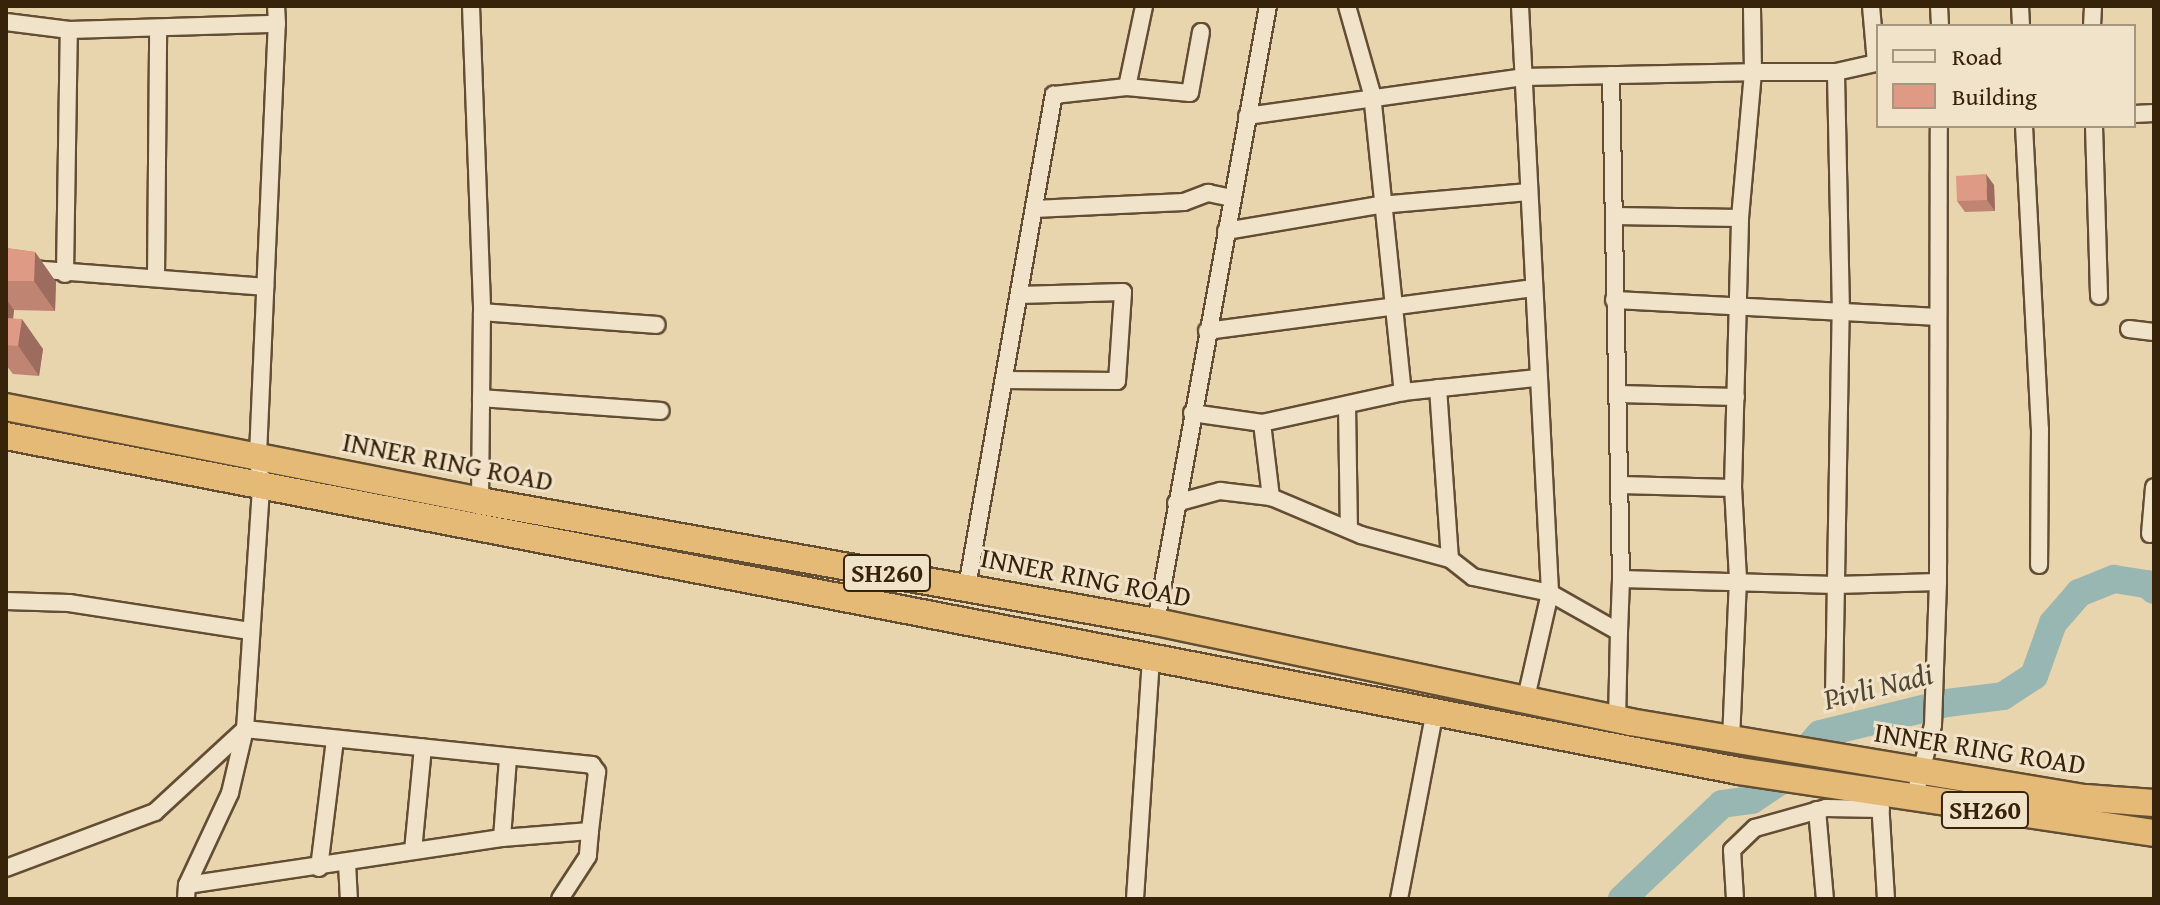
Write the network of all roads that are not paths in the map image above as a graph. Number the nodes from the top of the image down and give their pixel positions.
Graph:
1 (276, 6) edge
2 (471, 6) edge
3 (1144, 6) edge
4 (1268, 6) edge
5 (1347, 6) edge
6 (1520, 6) edge
7 (1752, 6) edge
8 (1871, 6) edge
9 (6, 22) edge
10 (277, 24) junction
11 (69, 30) junction
12 (158, 30) junction
13 (1201, 32) dead end
14 (1874, 64) edge
15 (1753, 72) junction
16 (1836, 72) junction
17 (1611, 75) junction
18 (1523, 77) junction
19 (1127, 87) junction
20 (1372, 94) junction
21 (1247, 116) junction
22 (1939, 128) edge
23 (2024, 128) edge
24 (2094, 128) edge
25 (1528, 192) junction
26 (1232, 198) junction
27 (1380, 205) junction
28 (1034, 209) junction
29 (1614, 216) junction
30 (1740, 218) junction
31 (1226, 231) junction
32 (6, 267) edge
33 (65, 274) junction
34 (156, 277) junction
35 (265, 287) junction
36 (1533, 288) junction
37 (1019, 295) junction
38 (2099, 296) dead end
39 (1614, 300) junction
40 (1391, 304) junction
41 (1738, 307) junction
42 (482, 312) junction
43 (1841, 313) junction
44 (1936, 317) junction
45 (657, 325) dead end
46 (2129, 329) dead end
47 (1207, 331) junction
48 (2154, 332) edge
49 (1537, 378) junction
50 (1004, 380) junction
51 (1438, 388) junction
52 (1403, 392) junction
53 (1618, 394) junction
54 (1736, 397) junction
55 (481, 398) junction
56 (1347, 405) junction
57 (6, 407) edge
58 (661, 411) dead end
59 (1192, 413) junction
60 (1262, 423) junction
61 (6, 436) edge
62 (258, 455) junction
63 (1620, 485) junction
64 (261, 486) junction
65 (2154, 487) edge
66 (1733, 488) junction
67 (1271, 497) junction
68 (480, 501) junction
69 (1176, 503) junction
70 (1349, 529) junction
71 (2150, 534) dead end
72 (1450, 559) junction
73 (2039, 565) dead end
74 (1621, 579) junction
75 (1738, 579) junction
76 (1938, 582) junction
77 (1836, 585) junction
78 (967, 587) junction
79 (1550, 593) junction
80 (6, 601) edge
81 (1156, 622) junction
82 (250, 631) junction
83 (1619, 632) junction
84 (1151, 658) junction
85 (1834, 695) dead end
86 (1525, 702) junction
87 (1435, 711) junction
88 (1617, 720) junction
89 (245, 729) junction
90 (335, 739) junction
91 (1731, 740) junction
92 (423, 747) junction
93 (508, 758) junction
94 (1922, 772) junction
95 (1817, 797) junction
96 (1914, 799) junction
97 (1880, 802) junction
98 (2154, 803) edge
99 (590, 831) junction
100 (2154, 833) edge
101 (502, 838) junction
102 (413, 851) junction
103 (347, 863) junction
104 (6, 868) edge
105 (319, 868) junction
106 (186, 892) edge
107 (349, 899) edge
108 (560, 899) edge
109 (1135, 899) edge
110 (1399, 899) edge
111 (1735, 899) edge
112 (1825, 899) edge
113 (1886, 899) edge

1 - 10 street
2 - 42 street
3 - 19 street
4 - 21 street
5 - 20 street
6 - 18 street
7 - 15 street
8 - 14 street
9 - 11 street
10 - 12 street
10 - 35 street
11 - 12 street
11 - 33 street
12 - 34 street
13 - 19 street
14 - 16 street
15 - 16 street
15 - 17 street
15 - 30 street
16 - 43 street
17 - 18 street
17 - 29 street
18 - 20 street
18 - 25 street
19 - 28 street
20 - 21 street
20 - 27 street
21 - 26 street
22 - 44 street
23 - 73 street
24 - 38 street
25 - 27 street
25 - 36 street
26 - 28 street
26 - 31 street
27 - 31 street
27 - 40 street
28 - 37 street
29 - 30 street
29 - 39 street
30 - 41 street
31 - 47 street
32 - 33 street
33 - 34 street
34 - 35 street
35 - 62 street
36 - 40 street
36 - 49 street
37 - 50 street
37 - 50 street
39 - 41 street
39 - 53 street
40 - 47 street
40 - 52 street
41 - 43 street
41 - 54 street
42 - 45 street
42 - 55 street
43 - 44 street
43 - 77 street
44 - 76 street
46 - 48 street
47 - 59 street
49 - 51 street
49 - 79 street
50 - 78 street
51 - 52 street
51 - 72 street
52 - 56 street
53 - 54 street
53 - 63 street
54 - 66 street
55 - 58 street
55 - 68 street
56 - 60 street
56 - 70 street
57 - 62 highway, INNER RING ROAD / SH260
59 - 60 street
59 - 69 street
60 - 67 street
61 - 64 highway, SH260
62 - 64 street
62 - 68 highway, INNER RING ROAD / SH260
63 - 66 street
63 - 74 street
64 - 82 street
64 - 84 highway, SH260
65 - 71 street
66 - 75 street
67 - 69 street
67 - 70 street
68 - 78 highway, INNER RING ROAD / SH260
69 - 81 street
70 - 72 street
72 - 79 street
74 - 75 street
74 - 83 street
75 - 77 street
75 - 91 street
76 - 77 street
76 - 94 street
77 - 85 street
78 - 81 highway, INNER RING ROAD / SH260
79 - 83 street
79 - 86 street
80 - 82 street
81 - 86 highway, INNER RING ROAD / SH260
82 - 89 street
83 - 88 street
84 - 87 highway, SH260
84 - 109 street
86 - 88 highway, INNER RING ROAD / SH260
87 - 95 highway, SH260
87 - 110 street
88 - 91 highway, INNER RING ROAD / SH260
89 - 90 street
89 - 104 street
89 - 106 street
90 - 92 street
90 - 105 street
91 - 94 highway, INNER RING ROAD / SH260
92 - 93 street
92 - 102 street
93 - 99 street
93 - 101 street
94 - 96 street
94 - 98 highway, INNER RING ROAD / SH260
95 - 97 highway, SH260
95 - 111 street
95 - 112 street
96 - 97 highway, SH260
96 - 100 highway, SH260
97 - 113 street
99 - 101 street
99 - 108 street
101 - 102 street
102 - 103 street
103 - 105 street
103 - 107 street
105 - 106 street

